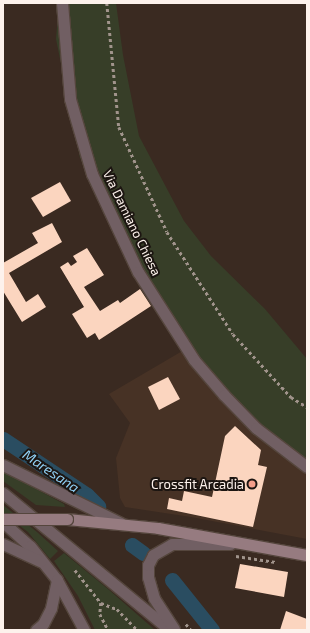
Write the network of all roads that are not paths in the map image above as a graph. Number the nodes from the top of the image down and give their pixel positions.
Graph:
1 (62, 3) edge
2 (3, 457) edge
3 (3, 465) edge
4 (307, 467) edge
5 (57, 492) junction
6 (3, 493) edge
7 (3, 519) edge
8 (3, 522) edge
9 (121, 522) junction
10 (3, 544) edge
11 (248, 544) junction
12 (307, 555) edge
13 (43, 563) junction
14 (57, 580) junction
15 (36, 630) edge
16 (84, 630) edge
17 (170, 630) edge
18 (174, 630) edge

1 - 4 street, Via Damiano Chiesa
2 - 5 street
3 - 5 street
5 - 9 street
6 - 17 street
7 - 9 main road, bridge
8 - 13 street
9 - 11 main road
10 - 13 street
11 - 12 main road
11 - 18 street
13 - 14 street
14 - 15 street
14 - 16 street

